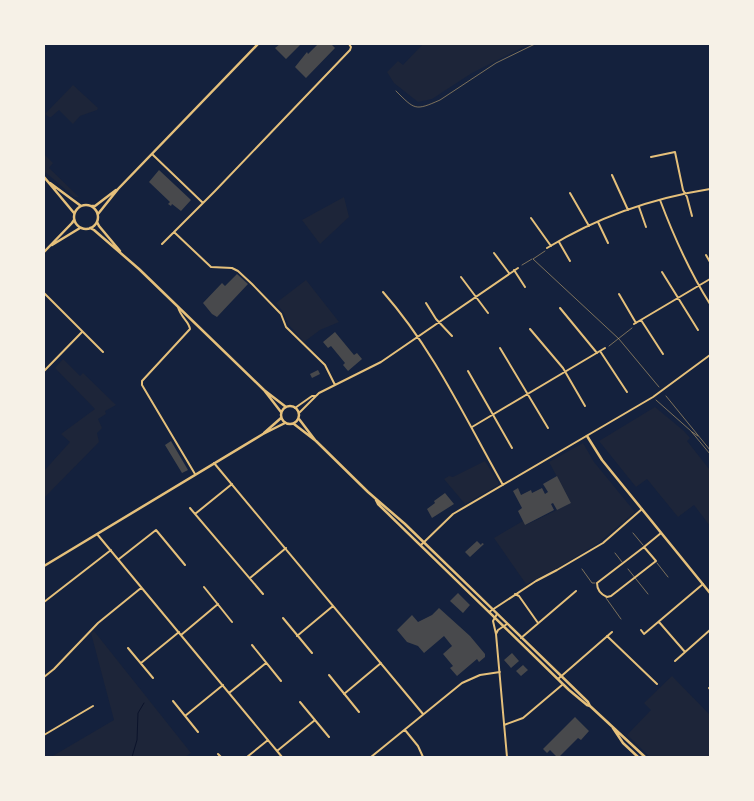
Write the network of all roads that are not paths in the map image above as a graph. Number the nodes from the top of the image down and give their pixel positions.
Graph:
1 (258, 44) edge
2 (349, 44) edge
3 (152, 154) junction
4 (651, 157) dead end
5 (612, 174) dead end
6 (44, 177) edge
7 (49, 182) junction
8 (710, 188) edge
9 (118, 190) junction
10 (570, 193) dead end
11 (685, 193) junction
12 (660, 200) junction
13 (203, 203) junction
14 (81, 206) junction
15 (92, 206) junction
16 (639, 207) junction
17 (628, 210) junction
18 (74, 213) junction
19 (98, 214) junction
20 (692, 216) dead end
21 (531, 218) dead end
22 (74, 220) junction
23 (97, 222) junction
24 (598, 222) junction
25 (589, 226) junction
26 (646, 226) dead end
27 (80, 228) junction
28 (90, 228) junction
29 (174, 232) junction
30 (558, 242) junction
31 (608, 243) dead end
32 (162, 244) dead end
33 (50, 245) junction
34 (551, 246) junction
35 (547, 248) road end
36 (44, 252) edge
37 (494, 252) dead end
38 (121, 253) junction
39 (706, 255) dead end
40 (570, 261) dead end
41 (710, 262) edge
42 (518, 268) road end
43 (514, 270) junction
44 (662, 272) dead end
45 (509, 273) junction
46 (461, 277) dead end
47 (710, 279) edge
48 (699, 286) junction
49 (525, 287) dead end
50 (383, 292) dead end
51 (44, 294) edge
52 (618, 294) dead end
53 (475, 296) junction
54 (677, 299) junction
55 (426, 303) dead end
56 (710, 304) edge
57 (178, 308) junction
58 (560, 308) dead end
59 (488, 312) dead end
60 (641, 320) junction
61 (439, 321) junction
62 (530, 329) dead end
63 (698, 330) dead end
64 (82, 332) junction
65 (418, 335) junction
66 (452, 336) dead end
67 (500, 348) dead end
68 (605, 348) road end
69 (103, 352) dead end
70 (598, 352) junction
71 (663, 354) dead end
72 (710, 354) edge
73 (44, 371) edge
74 (468, 371) dead end
75 (565, 372) junction
76 (335, 385) junction
77 (264, 390) junction
78 (626, 392) dead end
79 (527, 394) junction
80 (316, 396) junction
81 (585, 406) dead end
82 (286, 407) junction
83 (295, 408) junction
84 (281, 412) junction
85 (299, 412) junction
86 (493, 414) junction
87 (281, 418) junction
88 (299, 418) junction
89 (285, 423) junction
90 (294, 424) junction
91 (472, 427) junction
92 (548, 428) dead end
93 (263, 434) junction
94 (587, 436) junction
95 (316, 441) junction
96 (512, 448) dead end
97 (214, 463) junction
98 (196, 474) junction
99 (232, 484) junction
100 (503, 485) junction
101 (376, 499) junction
102 (190, 508) dead end
103 (642, 509) junction
104 (195, 514) junction
105 (633, 533) dead end
106 (661, 533) junction
107 (97, 534) junction
108 (424, 542) junction
109 (421, 546) junction
110 (644, 546) junction
111 (286, 548) junction
112 (111, 550) junction
113 (615, 553) dead end
114 (118, 559) junction
115 (656, 561) junction
116 (623, 563) junction
117 (185, 565) dead end
118 (44, 566) edge
119 (582, 569) dead end
120 (628, 569) dead end
121 (668, 577) dead end
122 (250, 578) junction
123 (634, 578) junction
124 (597, 583) junction
125 (703, 584) junction
126 (142, 587) junction
127 (204, 587) dead end
128 (576, 591) dead end
129 (710, 593) edge
130 (263, 594) dead end
131 (515, 594) junction
132 (648, 594) dead end
133 (606, 597) junction
134 (44, 602) edge
135 (218, 604) junction
136 (333, 606) junction
137 (492, 609) junction
138 (489, 612) junction
139 (497, 614) junction
140 (494, 617) junction
141 (283, 618) dead end
142 (620, 619) dead end
143 (232, 622) dead end
144 (659, 622) junction
145 (538, 623) junction
146 (507, 624) junction
147 (504, 626) junction
148 (641, 630) dead end
149 (710, 630) edge
150 (178, 632) junction
151 (612, 632) dead end
152 (496, 634) junction
153 (181, 635) junction
154 (297, 636) junction
155 (607, 636) junction
156 (522, 638) junction
157 (518, 640) junction
158 (252, 645) dead end
159 (128, 648) dead end
160 (685, 652) junction
161 (312, 653) dead end
162 (675, 661) dead end
163 (141, 663) junction
164 (266, 663) junction
165 (381, 663) junction
166 (500, 672) junction
167 (329, 675) dead end
168 (44, 678) edge
169 (153, 678) dead end
170 (560, 678) junction
171 (281, 681) dead end
172 (657, 684) dead end
173 (223, 685) junction
174 (562, 685) dead end
175 (229, 693) junction
176 (344, 694) junction
177 (173, 701) dead end
178 (300, 702) dead end
179 (94, 706) dead end
180 (359, 712) dead end
181 (423, 714) junction
182 (185, 716) junction
183 (314, 720) junction
184 (504, 725) junction
185 (612, 727) junction
186 (405, 730) junction
187 (198, 732) dead end
188 (44, 736) edge
189 (329, 737) dead end
190 (268, 740) junction
191 (277, 751) junction
192 (218, 754) dead end
193 (221, 757) edge
194 (247, 757) edge
195 (282, 757) edge
196 (371, 757) edge
197 (423, 757) edge
198 (506, 757) edge
199 (638, 757) edge
200 (644, 757) edge

1 - 3 main road
2 - 13 street
3 - 9 main road
3 - 13 street
4 - 11 street
5 - 17 street
6 - 7 main road
7 - 14 main road
7 - 18 main road
8 - 11 street
9 - 15 main road
9 - 19 main road
10 - 25 street
11 - 12 street
11 - 20 street
12 - 16 street
12 - 48 street
13 - 29 street
14 - 15 main road
14 - 18 main road
15 - 19 main road
16 - 17 street
16 - 26 street
17 - 24 street
18 - 22 main road
19 - 23 main road
21 - 34 street
22 - 27 main road
22 - 33 main road
23 - 28 main road
23 - 38 main road
24 - 25 street
24 - 31 street
25 - 30 street
27 - 28 main road
27 - 33 main road
28 - 38 main road
29 - 32 street
29 - 76 street
30 - 34 street
30 - 40 street
33 - 36 main road
34 - 35 street
37 - 45 street
38 - 57 main road
39 - 41 street
42 - 43 street
43 - 45 street
43 - 49 street
44 - 54 street
45 - 53 street
46 - 53 street
47 - 48 street
48 - 54 street
48 - 56 street
50 - 65 street
51 - 64 street
52 - 60 street
53 - 59 street
53 - 61 street
54 - 60 street
54 - 63 street
55 - 61 street
57 - 77 main road
57 - 98 street
58 - 70 street
60 - 71 street
61 - 65 street
61 - 66 street
62 - 75 street
64 - 69 street
64 - 73 street
65 - 76 street
65 - 91 street
67 - 79 street
68 - 70 street
70 - 75 street
70 - 78 street
72 - 94 street
74 - 86 street
75 - 79 street
75 - 81 street
76 - 80 street
77 - 82 main road
77 - 84 main road
79 - 86 street
79 - 92 street
80 - 83 street
80 - 85 street
82 - 83 main road
82 - 84 main road
83 - 85 main road
84 - 87 main road
85 - 88 main road
86 - 91 street
86 - 96 street
87 - 89 main road
87 - 93 main road
88 - 90 main road
88 - 95 main road
89 - 90 main road
89 - 93 main road
90 - 95 main road
91 - 100 street
93 - 97 main road
94 - 100 street
94 - 103 main road
95 - 101 main road
97 - 98 main road
97 - 99 street
98 - 107 main road
99 - 104 street
99 - 111 street
100 - 108 street
101 - 108 main road
101 - 109 main road
102 - 104 street
103 - 106 main road
103 - 131 street
104 - 122 street
105 - 110 lane
106 - 110 street
106 - 125 main road
107 - 112 street
107 - 118 main road
108 - 109 street
108 - 137 main road
109 - 138 main road
110 - 115 street
110 - 116 street
111 - 122 street
111 - 136 street
112 - 114 street
112 - 134 street
113 - 116 lane
114 - 117 street
114 - 126 street
115 - 121 lane
115 - 123 street
116 - 124 street
119 - 124 lane
120 - 123 lane
122 - 130 street
123 - 132 lane
123 - 133 street
124 - 133 street
125 - 129 main road
125 - 144 street
126 - 150 street
126 - 168 street
127 - 135 street
128 - 145 street
131 - 137 street
131 - 145 street
133 - 142 lane
135 - 143 street
135 - 153 street
136 - 154 street
136 - 165 street
137 - 138 street
137 - 139 main road
138 - 140 main road
139 - 140 street
139 - 146 main road
140 - 147 main road
140 - 152 street
141 - 154 street
144 - 148 street
144 - 160 street
145 - 156 street
146 - 147 street
146 - 156 main road
147 - 152 street
147 - 157 main road
149 - 160 street
150 - 153 street
150 - 163 street
151 - 155 street
152 - 166 street
153 - 173 street
154 - 161 street
155 - 170 street
155 - 172 street
156 - 157 street
156 - 170 main road
157 - 170 main road
158 - 164 street
159 - 163 street
160 - 162 street
163 - 169 street
164 - 171 street
164 - 175 street
165 - 176 street
165 - 181 street
166 - 181 street
166 - 184 street
167 - 176 street
170 - 185 main road
173 - 175 street
173 - 182 street
174 - 184 street
175 - 190 street
176 - 180 street
177 - 182 street
178 - 183 street
179 - 188 street
181 - 186 street
182 - 187 street
183 - 189 street
183 - 191 street
184 - 198 street
185 - 199 main road
185 - 200 main road
186 - 196 street
186 - 197 street
190 - 191 street
190 - 194 street
191 - 195 street
192 - 193 street

